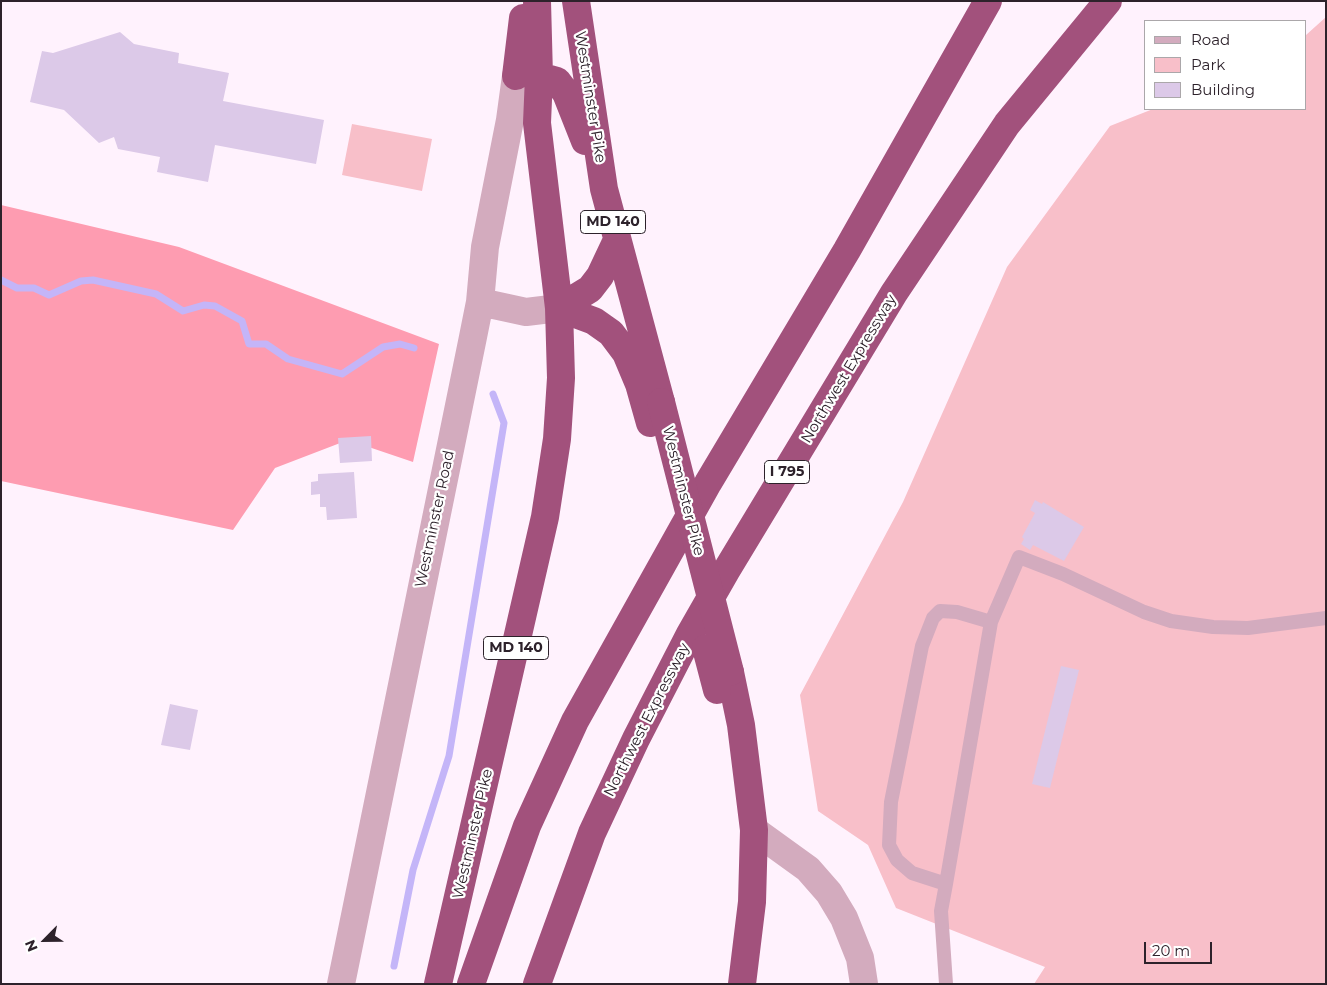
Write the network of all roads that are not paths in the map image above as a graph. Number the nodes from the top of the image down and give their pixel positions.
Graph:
1 (524, 1) edge
2 (537, 1) edge
3 (576, 1) edge
4 (988, 1) edge
5 (1108, 1) edge
6 (527, 76) junction
7 (604, 189) junction
8 (617, 240) junction
9 (480, 302) junction
10 (559, 308) junction
11 (655, 413) junction
12 (1326, 618) edge
13 (991, 622) junction
14 (754, 830) junction
15 (946, 884) junction
16 (341, 984) edge
17 (438, 984) edge
18 (471, 984) edge
19 (537, 984) edge
20 (742, 984) edge
21 (864, 984) edge
22 (946, 984) edge

1 - 6 highway
2 - 6 highway, Westminster Pike / MD 140
3 - 7 highway, Westminster Pike / MD 140
4 - 18 highway
5 - 19 highway, Northwest Expressway / I 795
6 - 7 highway
6 - 9 street, Westminster Road
6 - 10 highway, Westminster Pike / MD 140
7 - 8 highway, Westminster Pike / MD 140
8 - 10 highway
8 - 11 highway, Westminster Pike / MD 140
9 - 10 street
9 - 16 street, Westminster Road
10 - 11 highway
10 - 17 highway, Westminster Pike / MD 140
11 - 14 highway, Westminster Pike / MD 140, bridge
12 - 13 lane
13 - 15 lane
13 - 15 lane
14 - 20 highway, Westminster Pike / MD 140
14 - 21 street
15 - 22 lane

